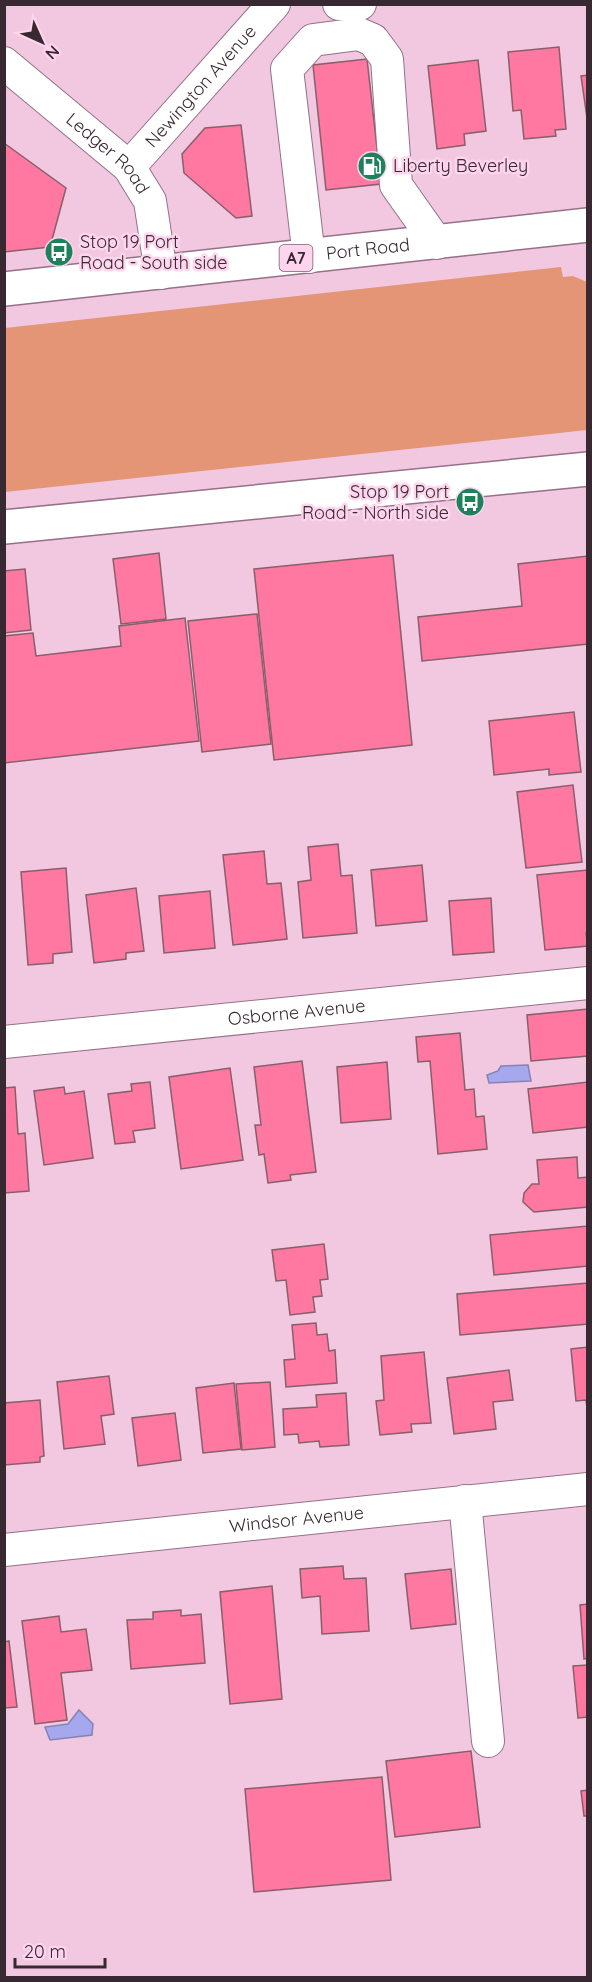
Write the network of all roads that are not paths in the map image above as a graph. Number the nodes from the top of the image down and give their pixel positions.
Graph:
1 (274, 4) edge
2 (339, 4) edge
3 (360, 4) edge
4 (4, 63) edge
5 (129, 167) junction
6 (588, 225) edge
7 (437, 243) junction
8 (309, 257) junction
9 (161, 273) junction
10 (4, 290) edge
11 (588, 469) edge
12 (4, 527) edge
13 (588, 984) edge
14 (4, 1042) edge
15 (588, 1489) edge
16 (465, 1502) junction
17 (4, 1550) edge
18 (488, 1741) dead end

1 - 5 street, Newington Avenue
2 - 3 street
4 - 5 street, Ledger Road
5 - 9 street, Ledger Road
6 - 7 highway, Port Road / A7
7 - 8 highway, Port Road / A7
7 - 8 street
8 - 9 highway, Port Road / A7
9 - 10 highway, Port Road / A7
11 - 12 highway
13 - 14 street, Osborne Avenue
15 - 16 street, Windsor Avenue
16 - 17 street, Windsor Avenue
16 - 18 street

